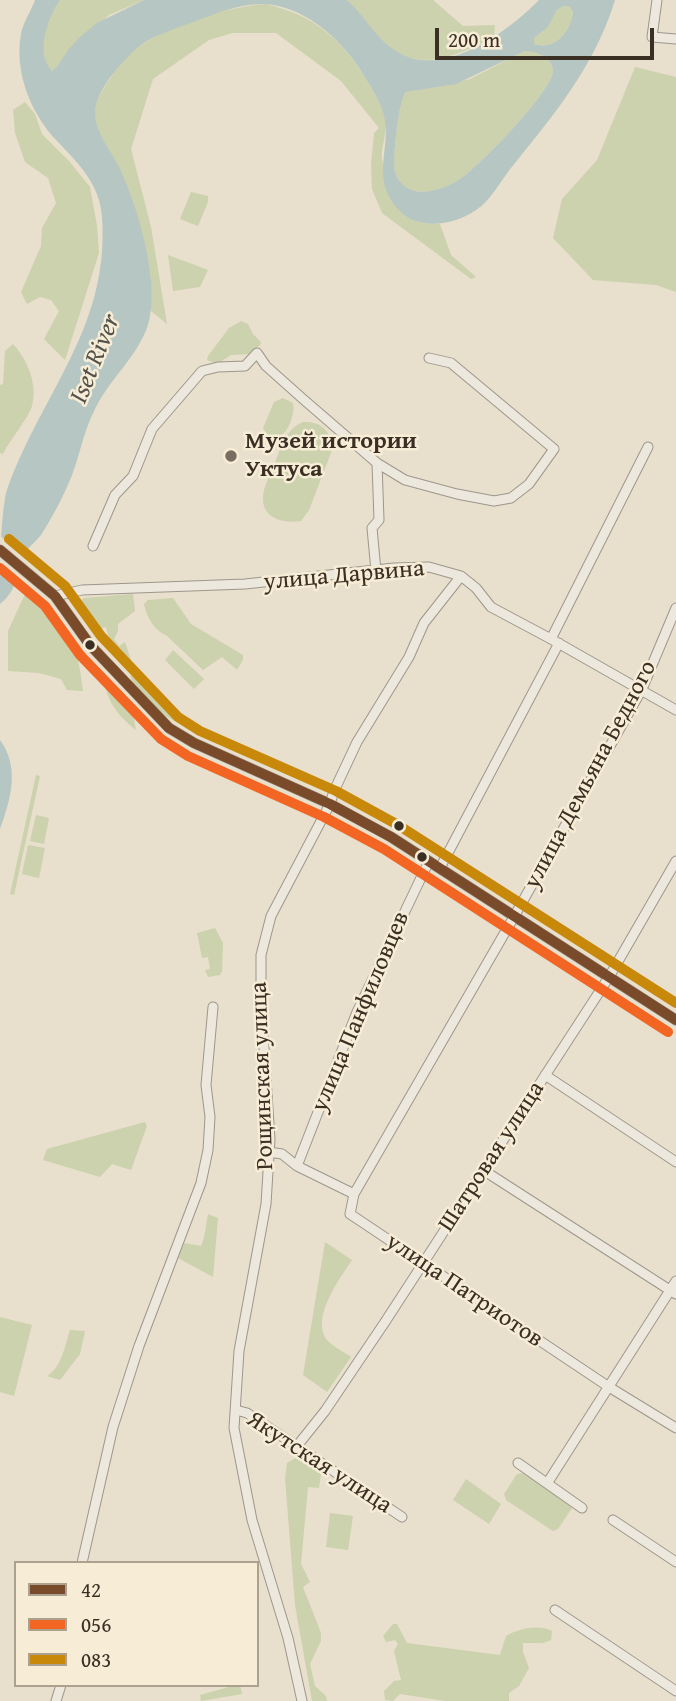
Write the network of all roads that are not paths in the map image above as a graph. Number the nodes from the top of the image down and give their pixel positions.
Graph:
1 (657, 0) edge
2 (676, 39) edge
3 (429, 358) dead end
4 (648, 447) dead end
5 (377, 463) junction
6 (93, 546) dead end
7 (0, 550) edge
8 (376, 571) junction
9 (461, 576) junction
10 (55, 596) junction
11 (676, 608) edge
12 (555, 641) junction
13 (642, 689) junction
14 (676, 710) edge
15 (330, 804) junction
16 (429, 861) junction
17 (676, 861) edge
18 (440, 868) junction
19 (515, 915) junction
20 (609, 977) junction
21 (214, 1007) dead end
22 (676, 1020) edge
23 (545, 1075) junction
24 (269, 1152) junction
25 (676, 1162) edge
26 (297, 1166) junction
27 (483, 1170) junction
28 (354, 1194) junction
29 (422, 1264) junction
30 (676, 1281) edge
31 (673, 1292) edge
32 (609, 1387) junction
33 (236, 1410) junction
34 (676, 1428) edge
35 (297, 1446) junction
36 (518, 1463) dead end
37 (548, 1482) junction
38 (582, 1508) dead end
39 (402, 1517) dead end
40 (613, 1520) dead end
41 (82, 1561) edge
42 (676, 1562) edge
43 (555, 1610) dead end
44 (676, 1691) edge
45 (302, 1701) edge

1 - 2 street
3 - 5 street
4 - 12 street
5 - 6 street
5 - 8 street
7 - 10 street
8 - 9 street, улица Дарвина
8 - 10 street, улица Дарвина
9 - 12 street, улица Дарвина
9 - 15 street, Рощинская улица
10 - 15 street
11 - 13 street, улица Демьяна Бедного
12 - 13 street, улица Дарвина
12 - 18 street
13 - 14 street, улица Дарвина
13 - 19 street, улица Демьяна Бедного
15 - 16 street
15 - 24 street, Рощинская улица
16 - 18 street
16 - 26 street, улица Панфиловцев
17 - 20 street, Шатровая улица
18 - 19 street
19 - 20 street
19 - 28 street, улица Демьяна Бедного
20 - 22 street
20 - 23 street, Шатровая улица
21 - 41 street, Рощинская улица
23 - 25 street
23 - 27 street, Шатровая улица
24 - 26 street
24 - 33 street, Рощинская улица
26 - 28 street
27 - 29 street, Шатровая улица
27 - 31 street
28 - 29 street, улица Патриотов
29 - 32 street, улица Патриотов
29 - 35 street, Шатровая улица
30 - 31 street
31 - 32 street
32 - 34 street, улица Патриотов
32 - 37 street
33 - 35 street, Якутская улица
33 - 45 street, Рощинская улица
35 - 39 street, Якутская улица
36 - 37 street
37 - 38 street
40 - 42 street
43 - 44 street

